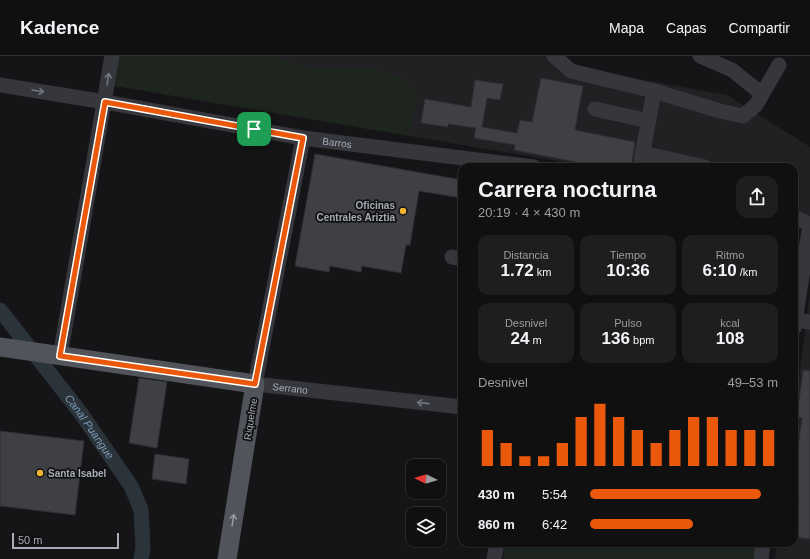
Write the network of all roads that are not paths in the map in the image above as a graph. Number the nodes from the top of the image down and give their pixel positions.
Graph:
1 (112, 56) edge
2 (554, 56) edge
3 (700, 56) edge
4 (778, 65) dead end
5 (0, 85) edge
6 (654, 91) junction
7 (762, 94) junction
8 (105, 102) junction
9 (595, 109) dead end
10 (649, 121) junction
11 (303, 138) junction
12 (641, 160) edge
13 (502, 163) edge
14 (668, 163) edge
15 (798, 219) edge
16 (810, 224) edge
17 (800, 323) edge
18 (8, 348) edge
19 (54, 355) junction
20 (255, 384) junction
21 (458, 407) edge
22 (496, 547) edge
23 (763, 547) edge
24 (227, 559) edge
25 (494, 559) edge
26 (761, 559) edge

8 -> 1 street
2 - 6 street
3 - 7 street
4 - 7 street
5 -> 8 street, Barros
6 - 7 street
6 - 10 street
8 - 11 street, Barros
8 - 19 street
9 - 10 street
10 - 12 street
11 - 13 street, Barros
11 - 20 street, Riquelme
12 - 14 street
15 - 16 street
16 - 17 street
18 - 19 main road, Serrano
19 - 20 main road, Serrano
21 -> 20 street, Serrano
24 -> 20 main road, Riquelme
22 - 25 street
23 - 26 street

